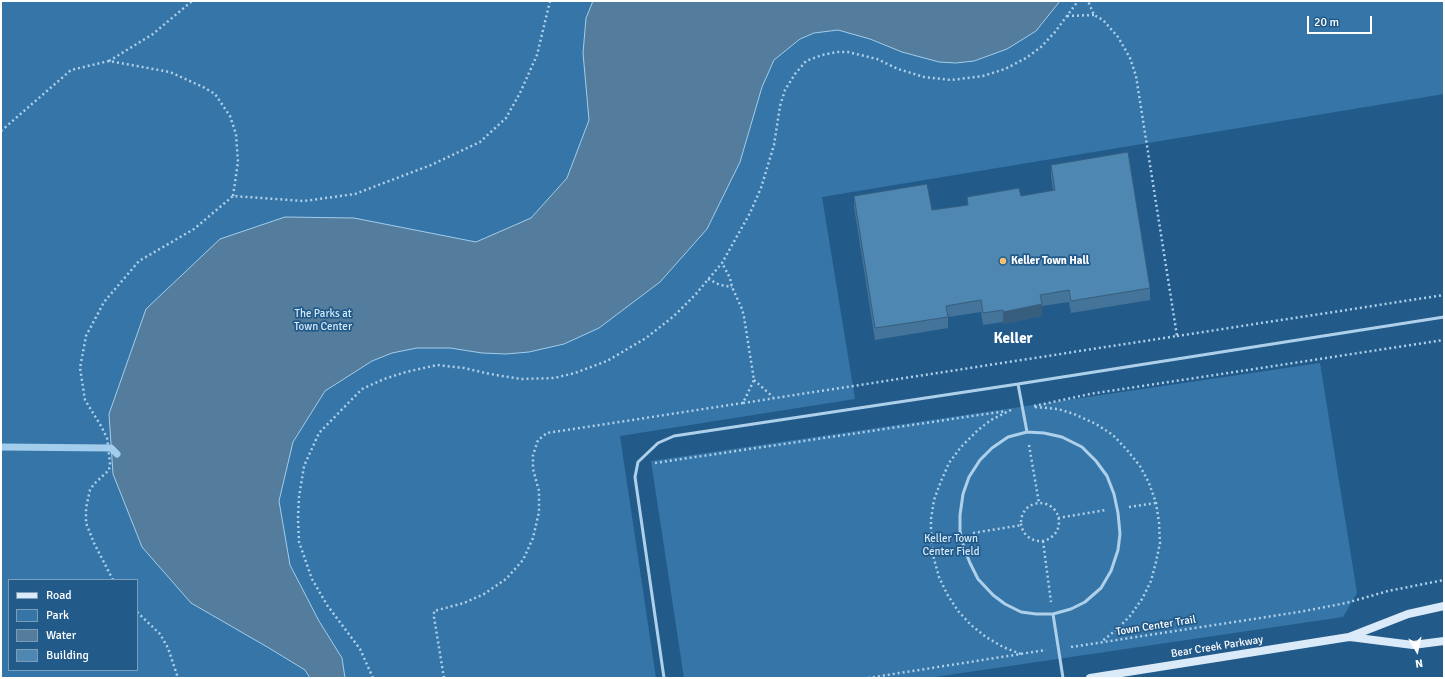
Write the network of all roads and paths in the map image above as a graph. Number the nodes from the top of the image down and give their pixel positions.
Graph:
1 (192, 1) edge
2 (550, 1) edge
3 (1078, 1) edge
4 (1088, 1) edge
5 (1094, 15) junction
6 (1067, 16) junction
7 (108, 61) junction
8 (1, 131) edge
9 (233, 196) junction
10 (722, 263) junction
11 (708, 279) junction
12 (732, 287) junction
13 (1444, 295) edge
14 (1444, 317) edge
15 (1177, 336) junction
16 (1444, 340) edge
17 (754, 380) junction
18 (1018, 384) junction
19 (773, 398) junction
20 (743, 403) junction
21 (1023, 408) junction
22 (1008, 411) dead end
23 (1027, 432) junction
24 (637, 466) junction
25 (1039, 504) junction
26 (1022, 525) junction
27 (961, 534) junction
28 (931, 539) dead end
29 (1043, 541) junction
30 (112, 579) edge
31 (1444, 580) edge
32 (1444, 606) edge
33 (138, 613) edge
34 (1053, 614) junction
35 (1349, 637) junction
36 (1444, 641) edge
37 (1058, 649) junction
38 (178, 678) edge
39 (373, 678) edge
40 (444, 678) edge
41 (664, 678) edge
42 (868, 678) edge
43 (1062, 678) edge
44 (1090, 678) edge

1 - 7 path
2 - 9 path
3 - 6 path
4 - 5 path
5 - 6 path
5 - 15 path
6 - 10 path
7 - 8 path
7 - 9 path
9 - 30 path
10 - 11 path
10 - 12 path
11 - 12 path
11 - 39 path
12 - 17 path
13 - 15 path
14 - 18 lane
15 - 19 path
16 - 21 path
17 - 19 path
17 - 20 path
18 - 21 lane
18 - 24 lane
19 - 20 path
20 - 40 path
21 - 23 lane
22 - 24 path
23 - 25 path
23 - 27 lane
23 - 34 lane
24 - 41 lane
25 - 26 path
25 - 29 path
26 - 27 path
26 - 29 path
27 - 28 path
27 - 34 lane
29 - 34 path
31 - 37 path, Town Center Trail
32 - 35 main road, Bear Creek Parkway
33 - 38 path
34 - 37 lane
35 - 36 main road, Bear Creek Parkway
35 - 44 main road, Bear Creek Parkway
37 - 42 path, Town Center Trail
37 - 43 lane

